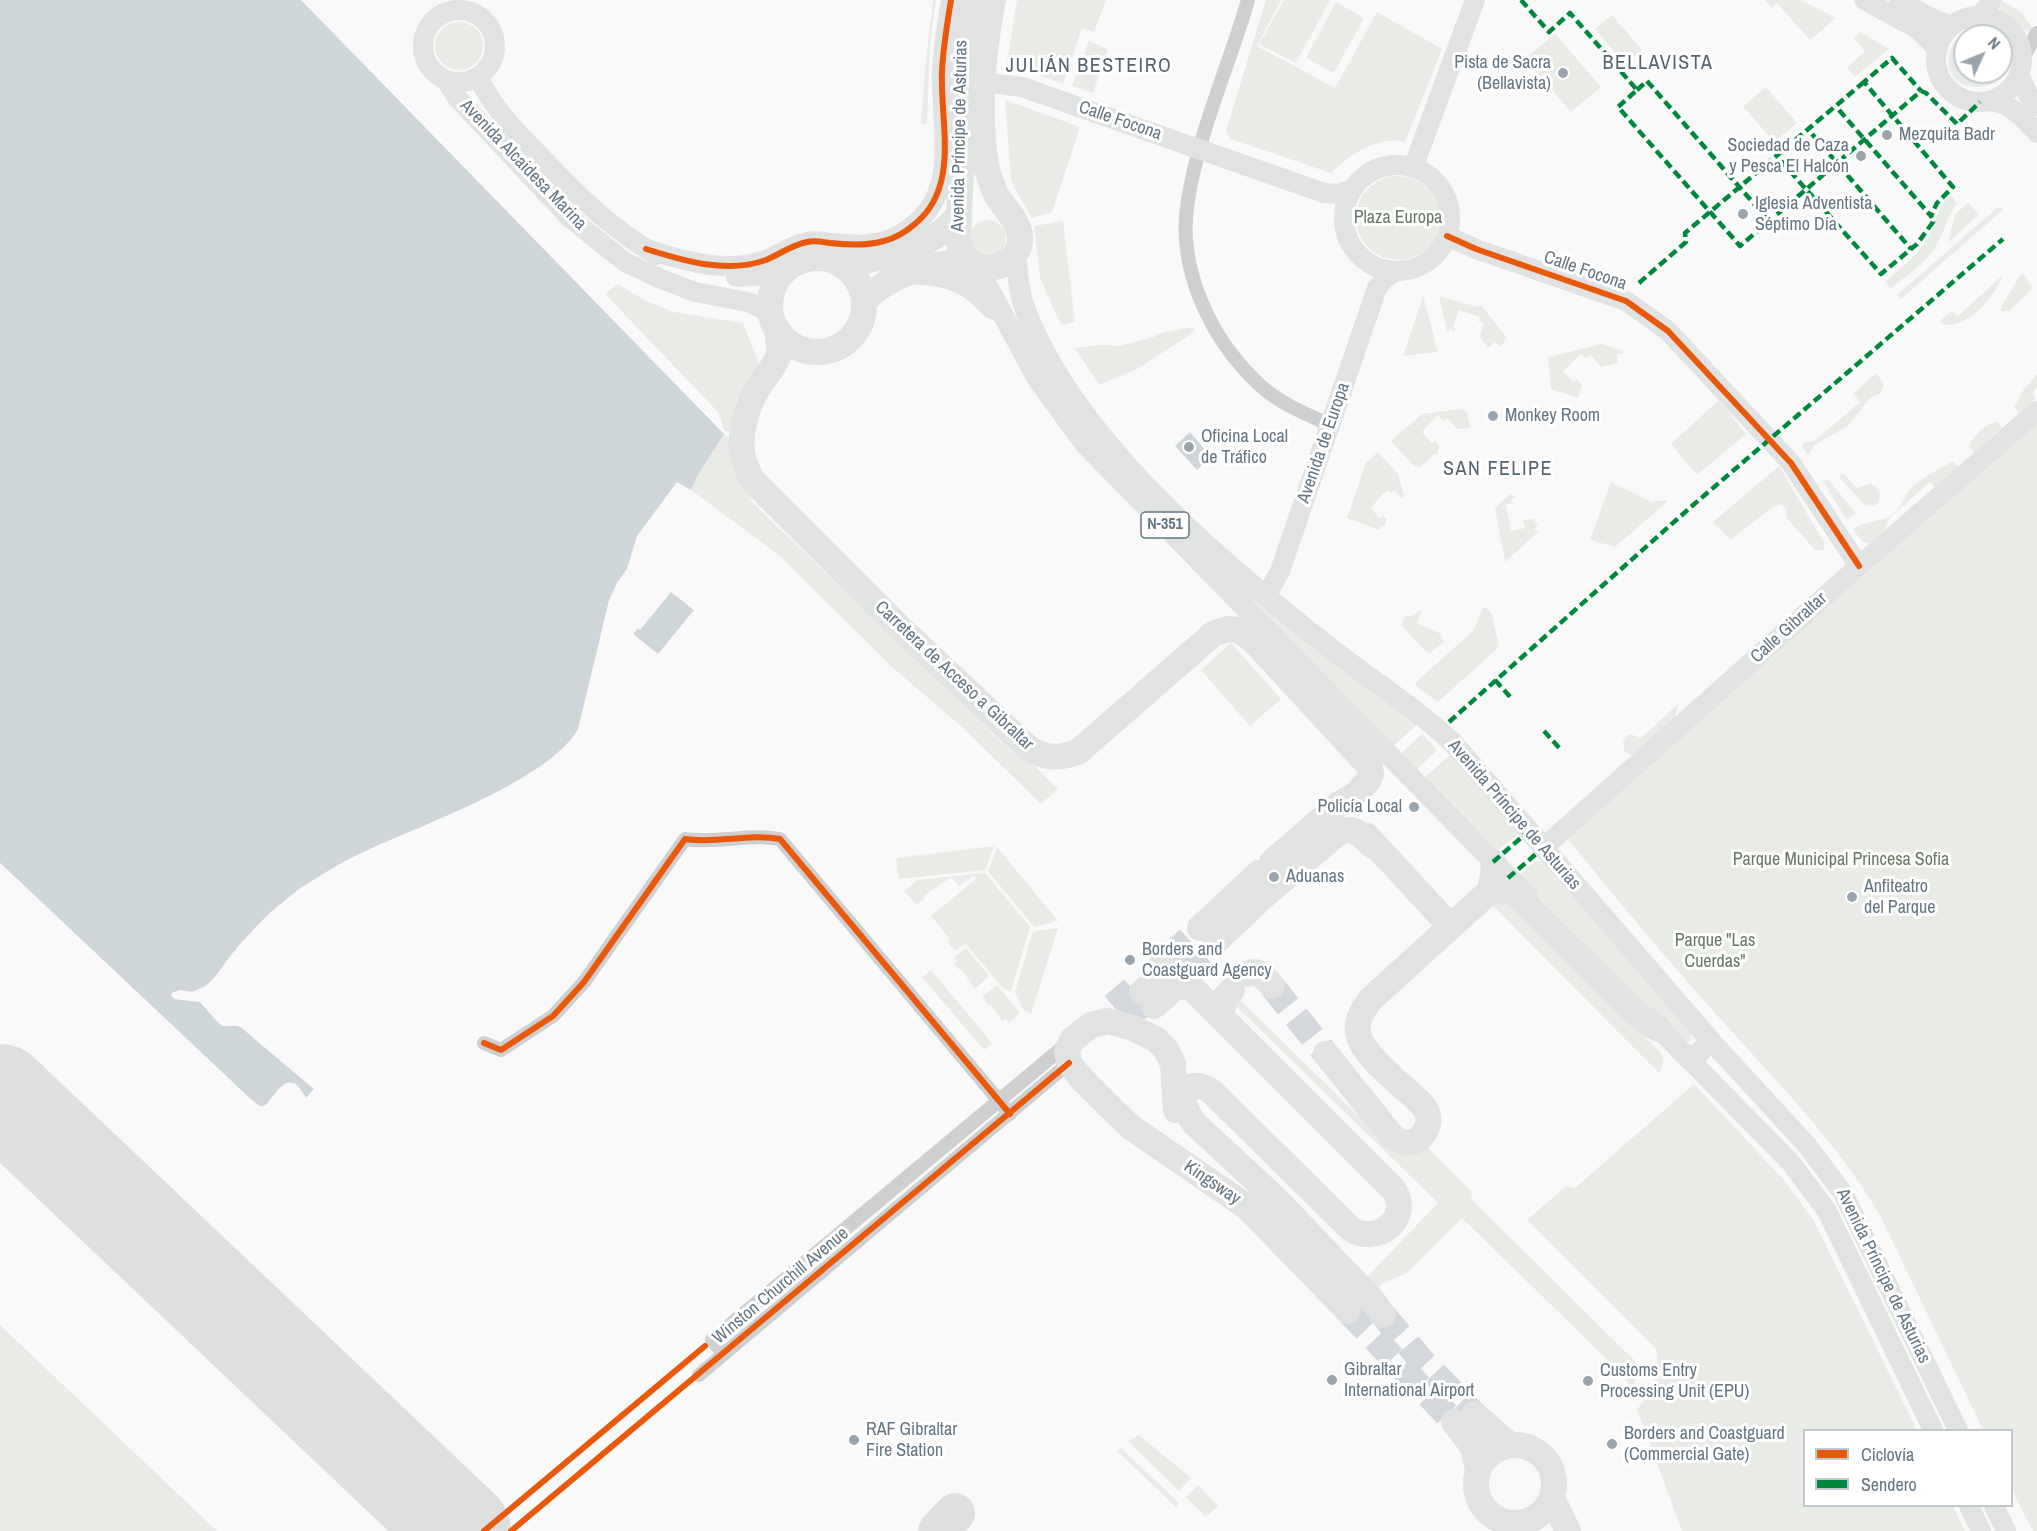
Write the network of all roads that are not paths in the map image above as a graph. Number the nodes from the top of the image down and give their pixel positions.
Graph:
1 (951, 0) edge
2 (967, 0) edge
3 (993, 0) edge
4 (1248, 0) edge
5 (1475, 0) edge
6 (1864, 0) edge
7 (1899, 0) edge
8 (1992, 0) edge
9 (1978, 16) junction
10 (1952, 26) junction
11 (2037, 33) edge
12 (1938, 49) junction
13 (2020, 68) junction
14 (478, 77) junction
15 (445, 80) junction
16 (981, 82) junction
17 (1989, 101) junction
18 (2037, 106) edge
19 (2037, 133) edge
20 (1199, 149) junction
21 (1413, 168) junction
22 (1353, 189) junction
23 (1324, 193) junction
24 (959, 214) junction
25 (1345, 216) junction
26 (1448, 236) junction
27 (646, 249) junction
28 (1015, 254) junction
29 (971, 263) junction
30 (1370, 263) junction
31 (841, 265) junction
32 (785, 271) junction
33 (1396, 271) junction
34 (902, 274) junction
35 (1377, 288) junction
36 (864, 300) junction
37 (774, 322) junction
38 (1013, 335) junction
39 (2037, 411) edge
40 (1329, 425) junction
41 (1859, 566) junction
42 (1266, 596) junction
43 (1351, 804) junction
44 (1377, 848) junction
45 (1543, 848) junction
46 (1493, 862) junction
47 (1490, 891) junction
48 (1450, 926) junction
49 (1176, 970) junction
50 (1272, 986) tunnel mouth
51 (1220, 1016) junction
52 (1120, 1017) junction
53 (1659, 1029) junction
54 (1711, 1041) junction
55 (484, 1043) dead end
56 (1326, 1054) tunnel mouth
57 (1691, 1061) junction
58 (998, 1100) junction
59 (1010, 1114) junction
60 (1348, 1311) tunnel mouth
61 (724, 1354) junction
62 (699, 1375) dead end
63 (1932, 1429) edge
64 (1957, 1429) edge
65 (1510, 1445) junction
66 (1478, 1470) junction
67 (1552, 1498) junction
68 (1969, 1507) edge
69 (1994, 1507) edge
70 (1526, 1527) edge
71 (1568, 1531) edge
72 (1981, 1531) edge
73 (2006, 1531) edge

1 - 27 street
2 - 24 highway, Avenida Príncipe de Asturias / N-351
3 - 16 highway, Avenida Príncipe de Asturias / N-351
4 - 20 street
5 - 21 street
6 - 12 street
7 - 10 street
8 - 9 street
9 - 10 street
9 - 13 street
10 - 12 street
11 - 13 street
12 - 17 street
13 - 17 street
13 - 18 street
14 - 15 street
14 - 15 street
14 - 27 street, Avenida Alcaidesa Marina
15 - 37 street, Avenida Alcaidesa Marina
16 - 20 street, Calle Focona
16 - 28 highway, Avenida Príncipe de Asturias / N-351
17 - 19 street
20 - 23 street, Calle Focona
20 - 40 street
21 - 22 street
21 - 26 street
22 - 23 street, Calle Focona
22 - 25 street
23 - 25 street, Calle Focona
24 - 29 highway, Avenida Príncipe de Asturias / N-351
24 - 31 highway
25 - 30 street
26 - 33 street
26 - 41 street, Calle Focona
27 - 32 street, Avenida Alcaidesa Marina
28 - 29 highway
28 - 42 main road, Avenida Príncipe de Asturias / N-351
29 - 34 highway
29 - 38 main road, Avenida Príncipe de Asturias / N-351
30 - 33 street
30 - 35 street
31 - 32 highway
31 - 36 highway
32 - 37 highway
33 - 35 street, Avenida de Europa
34 - 36 highway
34 - 38 main road
35 - 40 street, Avenida de Europa
36 - 37 highway
37 - 43 highway, Carretera de Acceso a Gibraltar
38 - 46 main road, Avenida Príncipe de Asturias / N-351
39 - 41 street, Calle Gibraltar
40 - 42 street, Avenida de Europa
41 - 45 street, Calle Gibraltar
42 - 45 main road, Avenida Príncipe de Asturias / N-351
43 - 44 highway
43 - 44 highway
44 - 48 highway
45 - 54 main road, Avenida Príncipe de Asturias
46 - 47 highway
46 - 53 main road, Avenida Príncipe de Asturias
47 - 48 highway
47 - 53 highway
48 - 56 highway
49 - 51 highway
49 - 52 highway, Winston Churchill Avenue
49 - 52 highway
50 - 51 highway
51 - 52 highway, Kingsway
52 - 58 street, Winston Churchill Avenue
52 - 59 street, Winston Churchill Avenue
52 - 60 highway, Kingsway
53 - 57 main road, Avenida Príncipe de Asturias
54 - 57 main road
54 - 64 street, Avenida Príncipe de Asturias
55 - 58 street
57 - 63 street, Avenida Príncipe de Asturias
58 - 59 street
58 - 61 street, Winston Churchill Avenue
59 - 61 street, Winston Churchill Avenue
61 - 62 street, Winston Churchill Avenue
65 - 66 highway
65 - 66 highway
65 - 67 highway
66 - 70 highway
67 - 70 highway
67 - 71 highway
68 - 72 street
69 - 73 street

